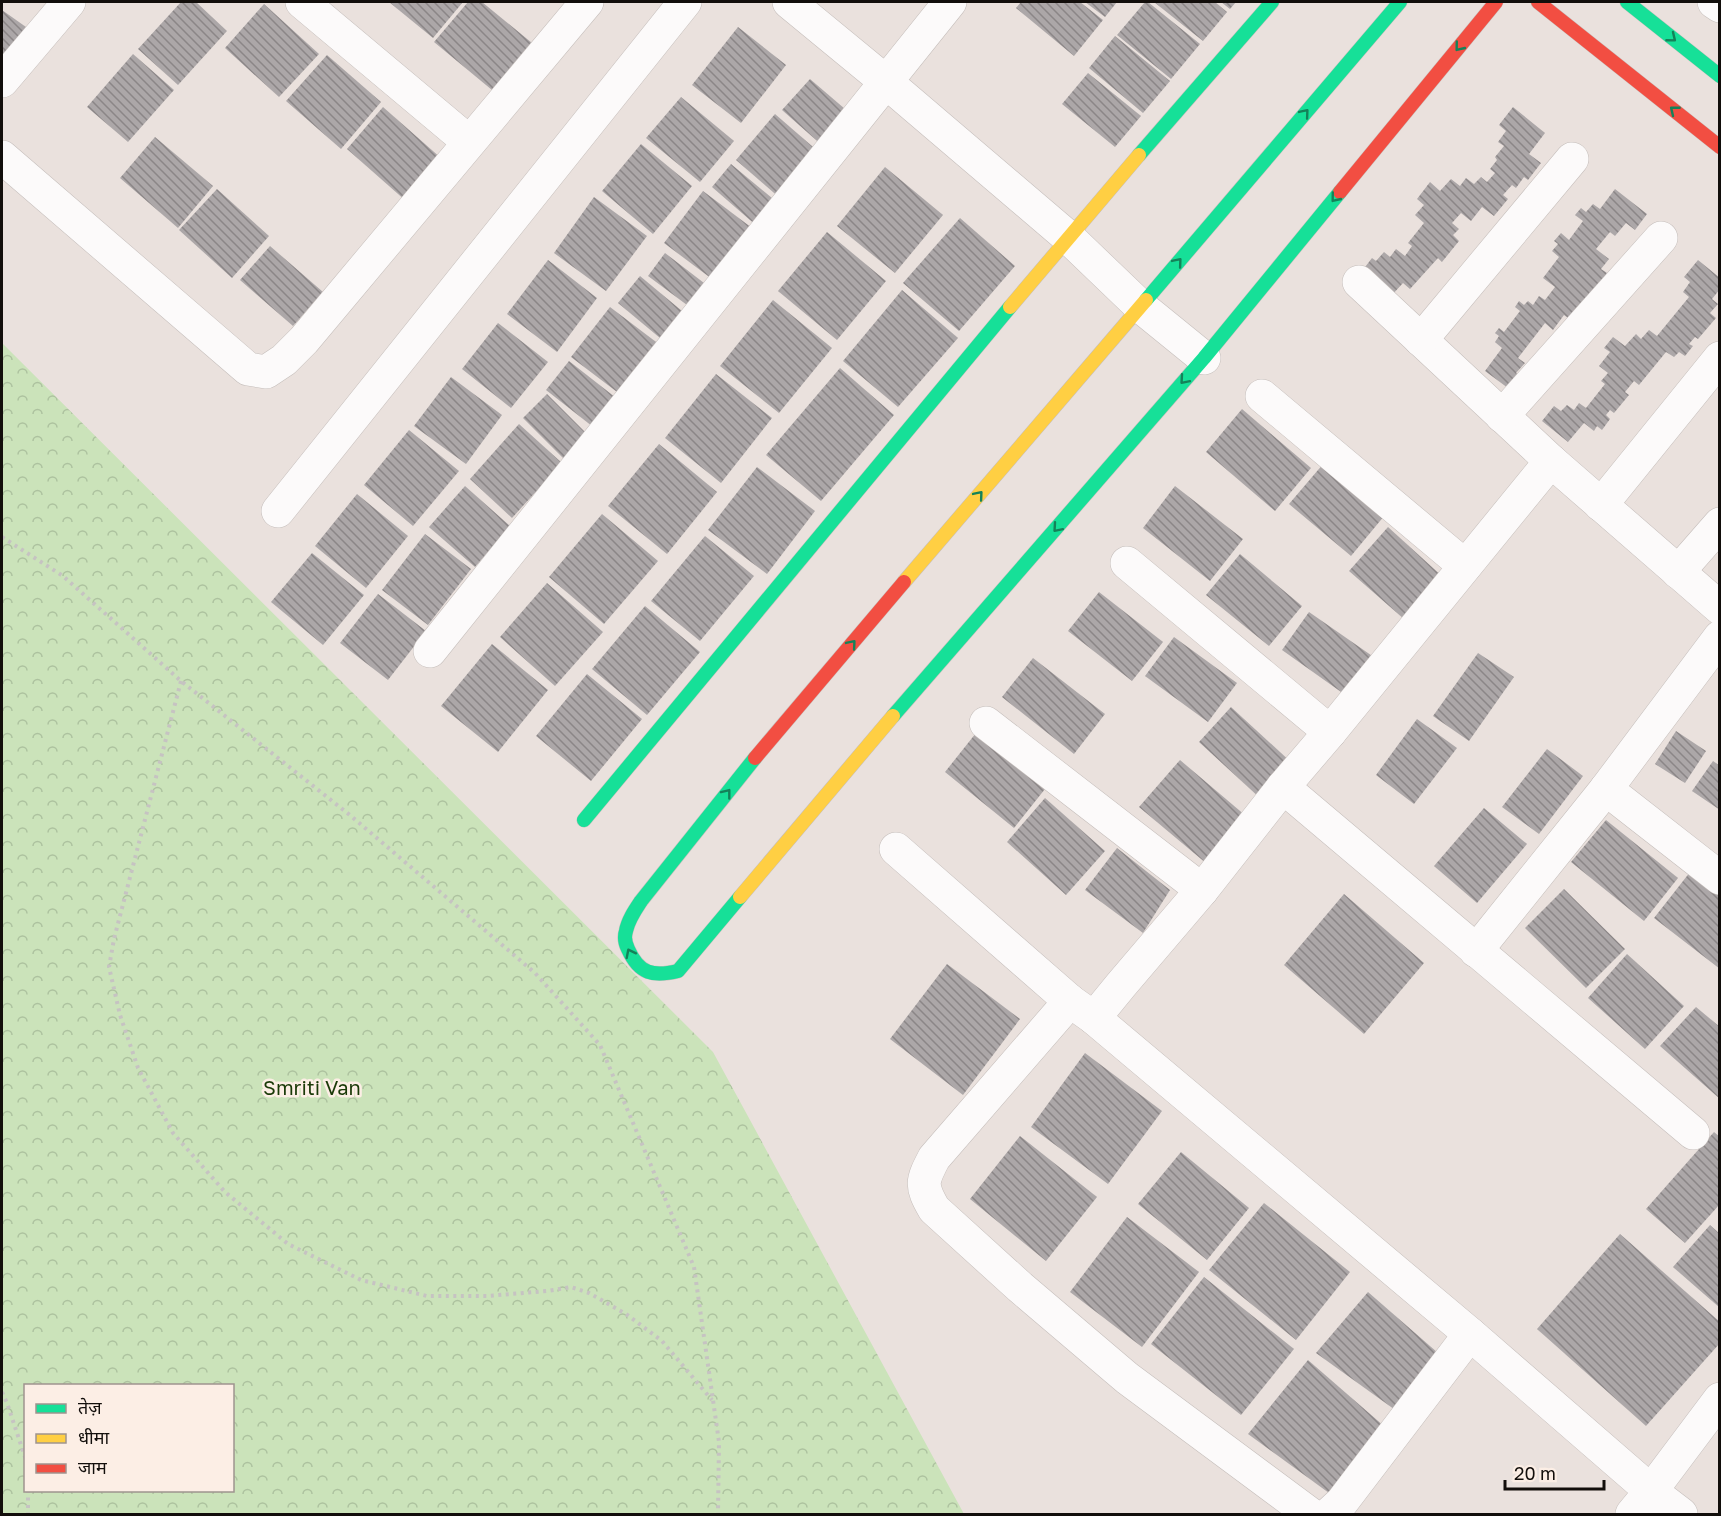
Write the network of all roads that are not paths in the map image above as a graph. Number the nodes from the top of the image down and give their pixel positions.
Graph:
1 (69, 2) edge
2 (302, 2) edge
3 (587, 2) edge
4 (685, 2) edge
5 (789, 2) edge
6 (950, 2) edge
7 (1272, 2) edge
8 (1400, 2) edge
9 (1496, 2) edge
10 (1538, 2) edge
11 (1627, 2) edge
12 (1714, 2) edge
13 (1719, 6) edge
14 (1719, 76) edge
15 (2, 81) edge
16 (885, 81) junction
17 (469, 142) junction
18 (1719, 147) edge
19 (2, 157) edge
20 (1572, 159) dead end
21 (1068, 237) junction
22 (1661, 238) dead end
23 (1359, 282) dead end
24 (1140, 306) junction
25 (1421, 340) junction
26 (1204, 358) junction
27 (1719, 358) edge
28 (1262, 396) dead end
29 (1502, 416) junction
30 (1551, 461) junction
31 (1601, 505) junction
32 (278, 511) dead end
33 (1719, 524) edge
34 (1127, 563) dead end
35 (1465, 566) junction
36 (1678, 572) junction
37 (1719, 608) edge
38 (1719, 637) edge
39 (430, 651) dead end
40 (986, 723) dead end
41 (1330, 732) junction
42 (1282, 787) junction
43 (1606, 789) junction
44 (584, 820) dead end
45 (896, 849) dead end
46 (1719, 878) edge
47 (1202, 890) junction
48 (1476, 951) junction
49 (1082, 1010) junction
50 (1693, 1133) dead end
51 (1470, 1334) junction
52 (1719, 1400) edge
53 (1642, 1503) edge
54 (1310, 1515) edge
55 (1329, 1515) edge
56 (1681, 1515) edge

1 - 15 street
2 - 17 street
3 - 17 street
4 - 32 street
5 - 16 street
6 - 16 street
7 - 21 street
24 -> 8 street
9 -> 26 street
18 -> 10 street
11 -> 14 street
12 - 13 street
16 - 21 street
16 - 39 street
17 - 19 street
20 - 25 street
21 - 24 street
21 - 44 street
22 - 29 street
23 - 25 street
24 - 26 street
26 -> 24 street
25 - 29 street
27 - 31 street
28 - 35 street
29 - 30 street
30 - 31 street
30 - 35 street
31 - 36 street
33 - 36 street
34 - 41 street
35 - 41 street
36 - 37 street
38 - 43 street
40 - 47 street
41 - 42 street
42 - 47 street
42 - 48 street
43 - 46 street
43 - 48 street
45 - 49 street
47 - 49 street
48 - 50 street
49 - 51 street
49 - 54 street
51 - 53 street
51 - 55 street
52 - 53 street
53 - 56 street

